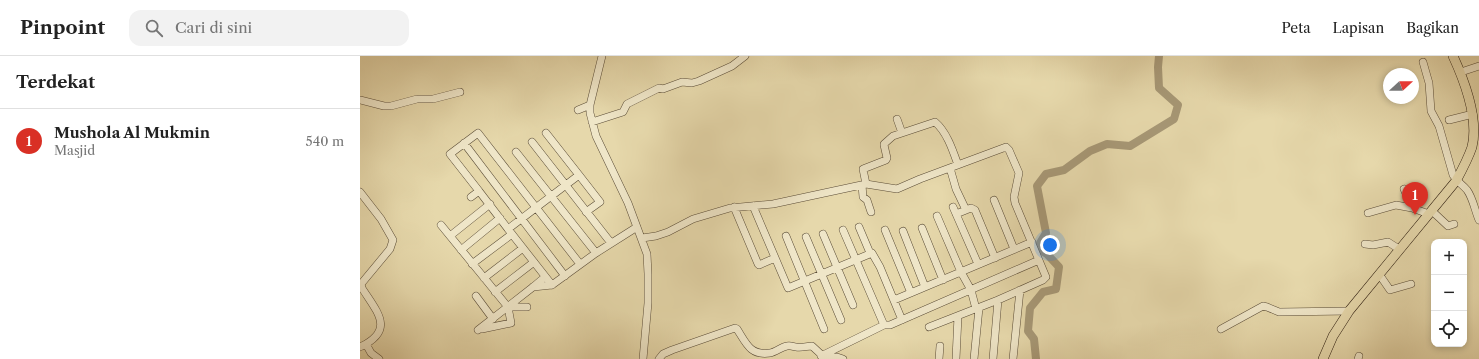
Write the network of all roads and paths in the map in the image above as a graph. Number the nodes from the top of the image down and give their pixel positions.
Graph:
1 (602, 56) edge
2 (745, 56) edge
3 (1453, 56) edge
4 (1423, 62) dead end
5 (1479, 66) edge
6 (1460, 72) junction
7 (460, 92) dead end
8 (360, 100) edge
9 (590, 105) junction
10 (1475, 108) edge
11 (578, 110) dead end
12 (897, 119) dead end
13 (1449, 120) dead end
14 (592, 122) junction
15 (546, 133) dead end
16 (902, 133) junction
17 (532, 142) dead end
18 (464, 143) junction
19 (1476, 145) edge
20 (516, 152) dead end
21 (958, 165) junction
22 (950, 168) junction
23 (579, 175) junction
24 (1456, 181) junction
25 (864, 184) junction
26 (565, 185) junction
27 (1404, 189) dead end
28 (360, 192) edge
29 (551, 196) junction
30 (994, 200) dead end
31 (490, 204) junction
32 (753, 206) junction
33 (734, 207) junction
34 (537, 208) junction
35 (1412, 208) junction
36 (589, 210) junction
37 (966, 210) junction
38 (871, 212) dead end
39 (1368, 213) dead end
40 (1431, 213) junction
41 (937, 216) dead end
42 (500, 218) junction
43 (521, 218) junction
44 (1479, 220) edge
45 (1454, 224) dead end
46 (441, 225) dead end
47 (637, 227) junction
48 (859, 227) dead end
49 (922, 228) dead end
50 (843, 230) dead end
51 (885, 230) dead end
52 (510, 231) junction
53 (903, 231) dead end
54 (823, 234) dead end
55 (450, 236) junction
56 (786, 236) dead end
57 (806, 237) dead end
58 (642, 238) junction
59 (1032, 242) junction
60 (611, 243) junction
61 (1365, 244) dead end
62 (523, 248) junction
63 (1014, 249) junction
64 (1399, 249) junction
65 (461, 250) junction
66 (596, 253) junction
67 (870, 253) junction
68 (776, 258) junction
69 (995, 258) junction
70 (856, 260) junction
71 (1039, 260) junction
72 (534, 262) junction
73 (472, 264) junction
74 (580, 264) junction
75 (978, 264) junction
76 (837, 268) junction
77 (961, 272) junction
78 (822, 274) junction
79 (1379, 274) junction
80 (565, 276) junction
81 (545, 277) junction
82 (484, 278) junction
83 (943, 280) junction
84 (804, 281) junction
85 (1411, 284) dead end
86 (552, 285) junction
87 (533, 287) junction
88 (925, 287) junction
89 (971, 290) junction
90 (1020, 290) junction
91 (495, 292) junction
92 (911, 293) junction
93 (476, 296) dead end
94 (894, 300) junction
95 (998, 300) junction
96 (853, 305) dead end
97 (508, 307) junction
98 (527, 307) dead end
99 (978, 308) junction
100 (1349, 311) junction
101 (958, 316) junction
102 (493, 319) junction
103 (841, 320) dead end
104 (902, 320) junction
105 (884, 326) junction
106 (928, 327) dead end
107 (824, 329) dead end
108 (1221, 330) dead end
109 (363, 345) edge
110 (940, 346) dead end
111 (761, 356) edge
112 (821, 356) junction
113 (379, 359) edge
114 (643, 359) edge
115 (659, 359) edge
116 (843, 359) edge
117 (939, 359) edge
118 (956, 359) edge
119 (974, 359) edge
120 (993, 359) edge
121 (1014, 359) edge
122 (1323, 359) edge

1 - 9 street
2 - 14 street
3 - 6 main road
4 - 24 street
5 - 6 street
6 - 10 main road
7 - 8 street
9 - 11 street
9 - 14 street
10 - 13 street
10 - 19 main road
12 - 16 street
14 - 47 street
15 - 23 street
16 - 21 street
16 - 25 street
17 - 26 street
18 - 31 street
18 - 34 street
18 - 43 street
19 - 24 main road
20 - 29 street
21 - 22 street
21 - 59 street
22 - 25 street
22 - 37 street
23 - 26 street
23 - 36 street
24 - 40 main road
24 - 44 street
25 - 32 street
25 - 38 street
26 - 29 street
26 - 36 street
27 - 35 street
28 - 109 street
29 - 34 street
29 - 66 street
30 - 63 street
31 - 42 street
31 - 55 street
32 - 33 street
32 - 68 street
33 - 58 street
33 - 68 street
34 - 43 street
34 - 74 street
35 - 39 street
35 - 40 street
36 - 60 street
37 - 69 street
37 - 75 street
40 - 45 street
40 - 64 main road
41 - 77 street
42 - 52 street
42 - 65 street
43 - 52 street
43 - 80 street
46 - 55 street
47 - 58 street
47 - 60 street
48 - 67 street
49 - 83 street
50 - 70 street
51 - 92 street
52 - 62 street
52 - 73 street
53 - 88 street
54 - 76 street
55 - 65 street
56 - 84 street
57 - 78 street
58 - 114 street
59 - 63 street
59 - 71 street
60 - 66 street
61 - 64 street
62 - 72 street
62 - 82 street
63 - 69 street
64 - 79 main road
65 - 73 street
66 - 74 street
67 - 70 street
67 - 94 street
68 - 84 street
69 - 75 street
70 - 76 street
70 - 105 street
71 - 89 street
71 - 90 street
72 - 81 street
72 - 91 street
73 - 82 street
74 - 80 street
75 - 77 street
76 - 78 street
76 - 96 street
77 - 83 street
77 - 89 street
78 - 84 street
78 - 103 street
79 - 85 street
79 - 100 main road
80 - 86 street
81 - 86 street
81 - 87 street
82 - 91 street
83 - 88 street
84 - 107 street
86 - 87 street
87 - 97 street
88 - 92 street
89 - 99 street
89 - 104 street
90 - 95 street
90 - 121 street
91 - 97 street
92 - 94 street
93 - 102 street
94 - 104 street
95 - 99 street
95 - 120 street
97 - 98 street
97 - 102 street
97 - 102 street
99 - 101 street
99 - 119 street
100 - 108 street
100 - 122 main road
101 - 106 street
101 - 118 street
104 - 105 street
105 - 112 street
109 - 113 street
110 - 117 street
111 - 112 street
111 - 115 street
112 - 116 street

